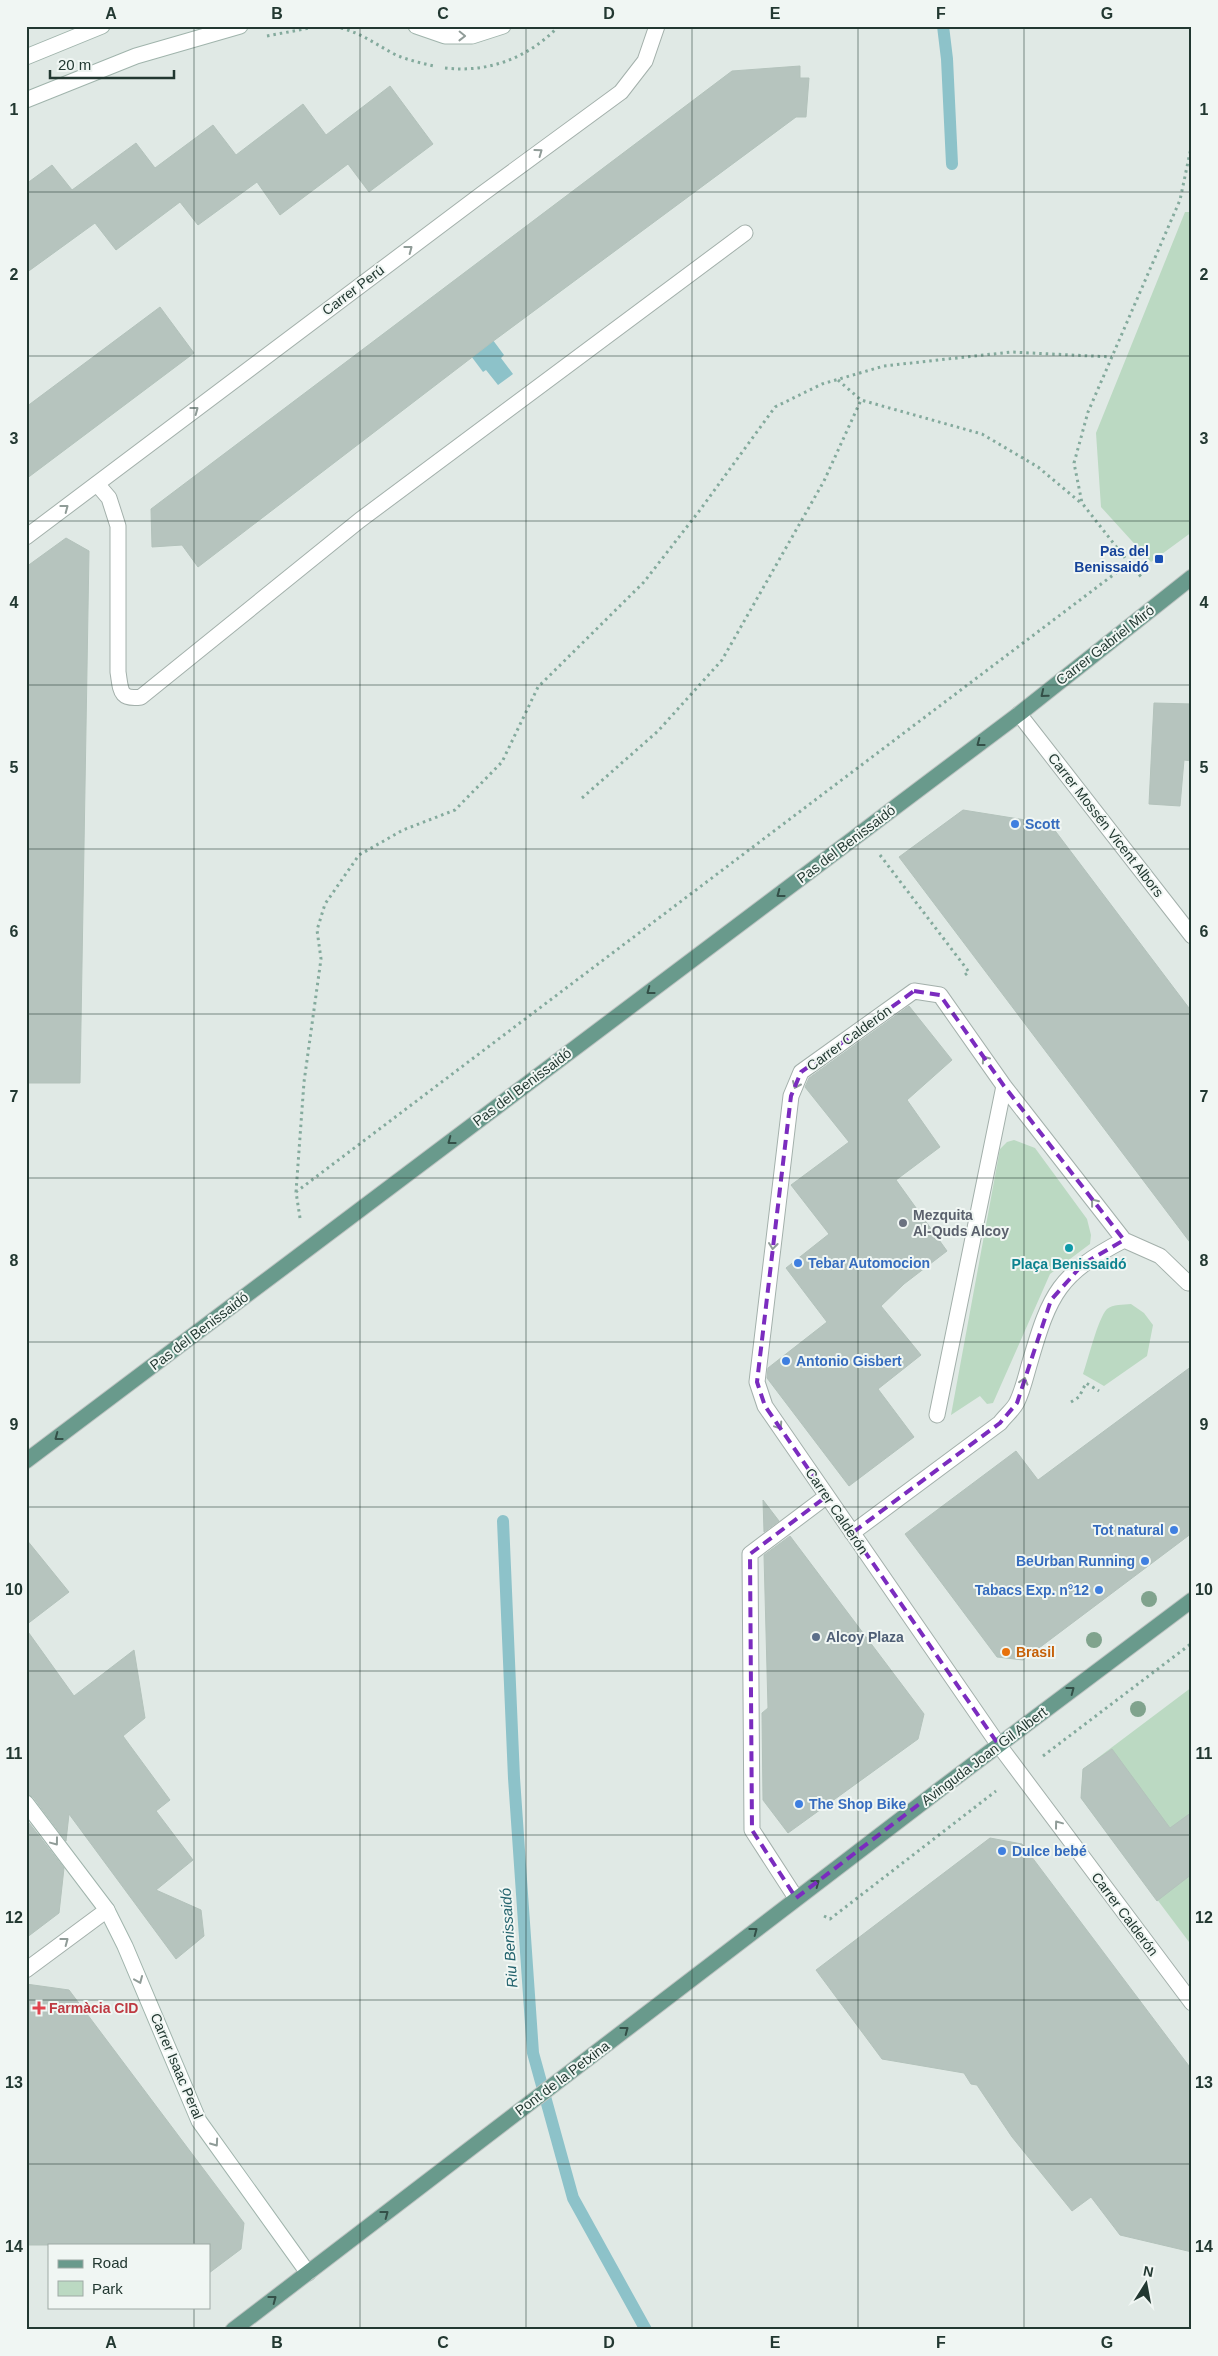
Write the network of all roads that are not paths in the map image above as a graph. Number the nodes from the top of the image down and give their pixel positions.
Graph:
1 (102, 26) edge
2 (240, 26) edge
3 (503, 26) edge
4 (657, 26) edge
5 (418, 27) edge
6 (26, 57) edge
7 (26, 100) edge
8 (745, 233) dead end
9 (97, 484) junction
10 (26, 537) edge
11 (1192, 577) edge
12 (1019, 714) junction
13 (1192, 936) edge
14 (1004, 1086) junction
15 (1124, 1240) junction
16 (1188, 1283) dead end
17 (937, 1415) dead end
18 (26, 1461) edge
19 (826, 1496) junction
20 (852, 1533) junction
21 (1192, 1600) edge
22 (998, 1744) junction
23 (26, 1803) edge
24 (796, 1898) junction
25 (107, 1910) junction
26 (777, 1913) joint
27 (26, 1970) edge
28 (1192, 2003) edge
29 (308, 2273) junction
30 (233, 2330) edge

1 - 6 street
2 - 7 street
5 -> 3 street
9 -> 4 street, Carrer Perú
8 - 9 street
10 -> 9 street, Carrer Perú
11 -> 12 main road, Carrer Gabriel Miró
12 - 13 street, Carrer Mossén Vicent Albors
12 -> 18 main road, Pas del Benissaidó
15 -> 14 street
14 - 17 street
14 -> 19 street, Carrer Calderón
15 - 16 street
20 -> 15 street
19 - 20 street, Carrer Calderón
19 - 24 street
20 - 22 street, Carrer Calderón
22 -> 21 main road, Avinguda Joan Gil Albert
24 -> 22 main road, Avinguda Joan Gil Albert
28 -> 22 street, Carrer Calderón
23 -> 25 street, Carrer Isaac Peral
24 - 26 main road, Avinguda Joan Gil Albert
27 -> 25 street
25 -> 29 street, Carrer Isaac Peral
29 -> 26 main road, Pont de la Petxina
30 -> 29 main road, Pont de la Petxina

